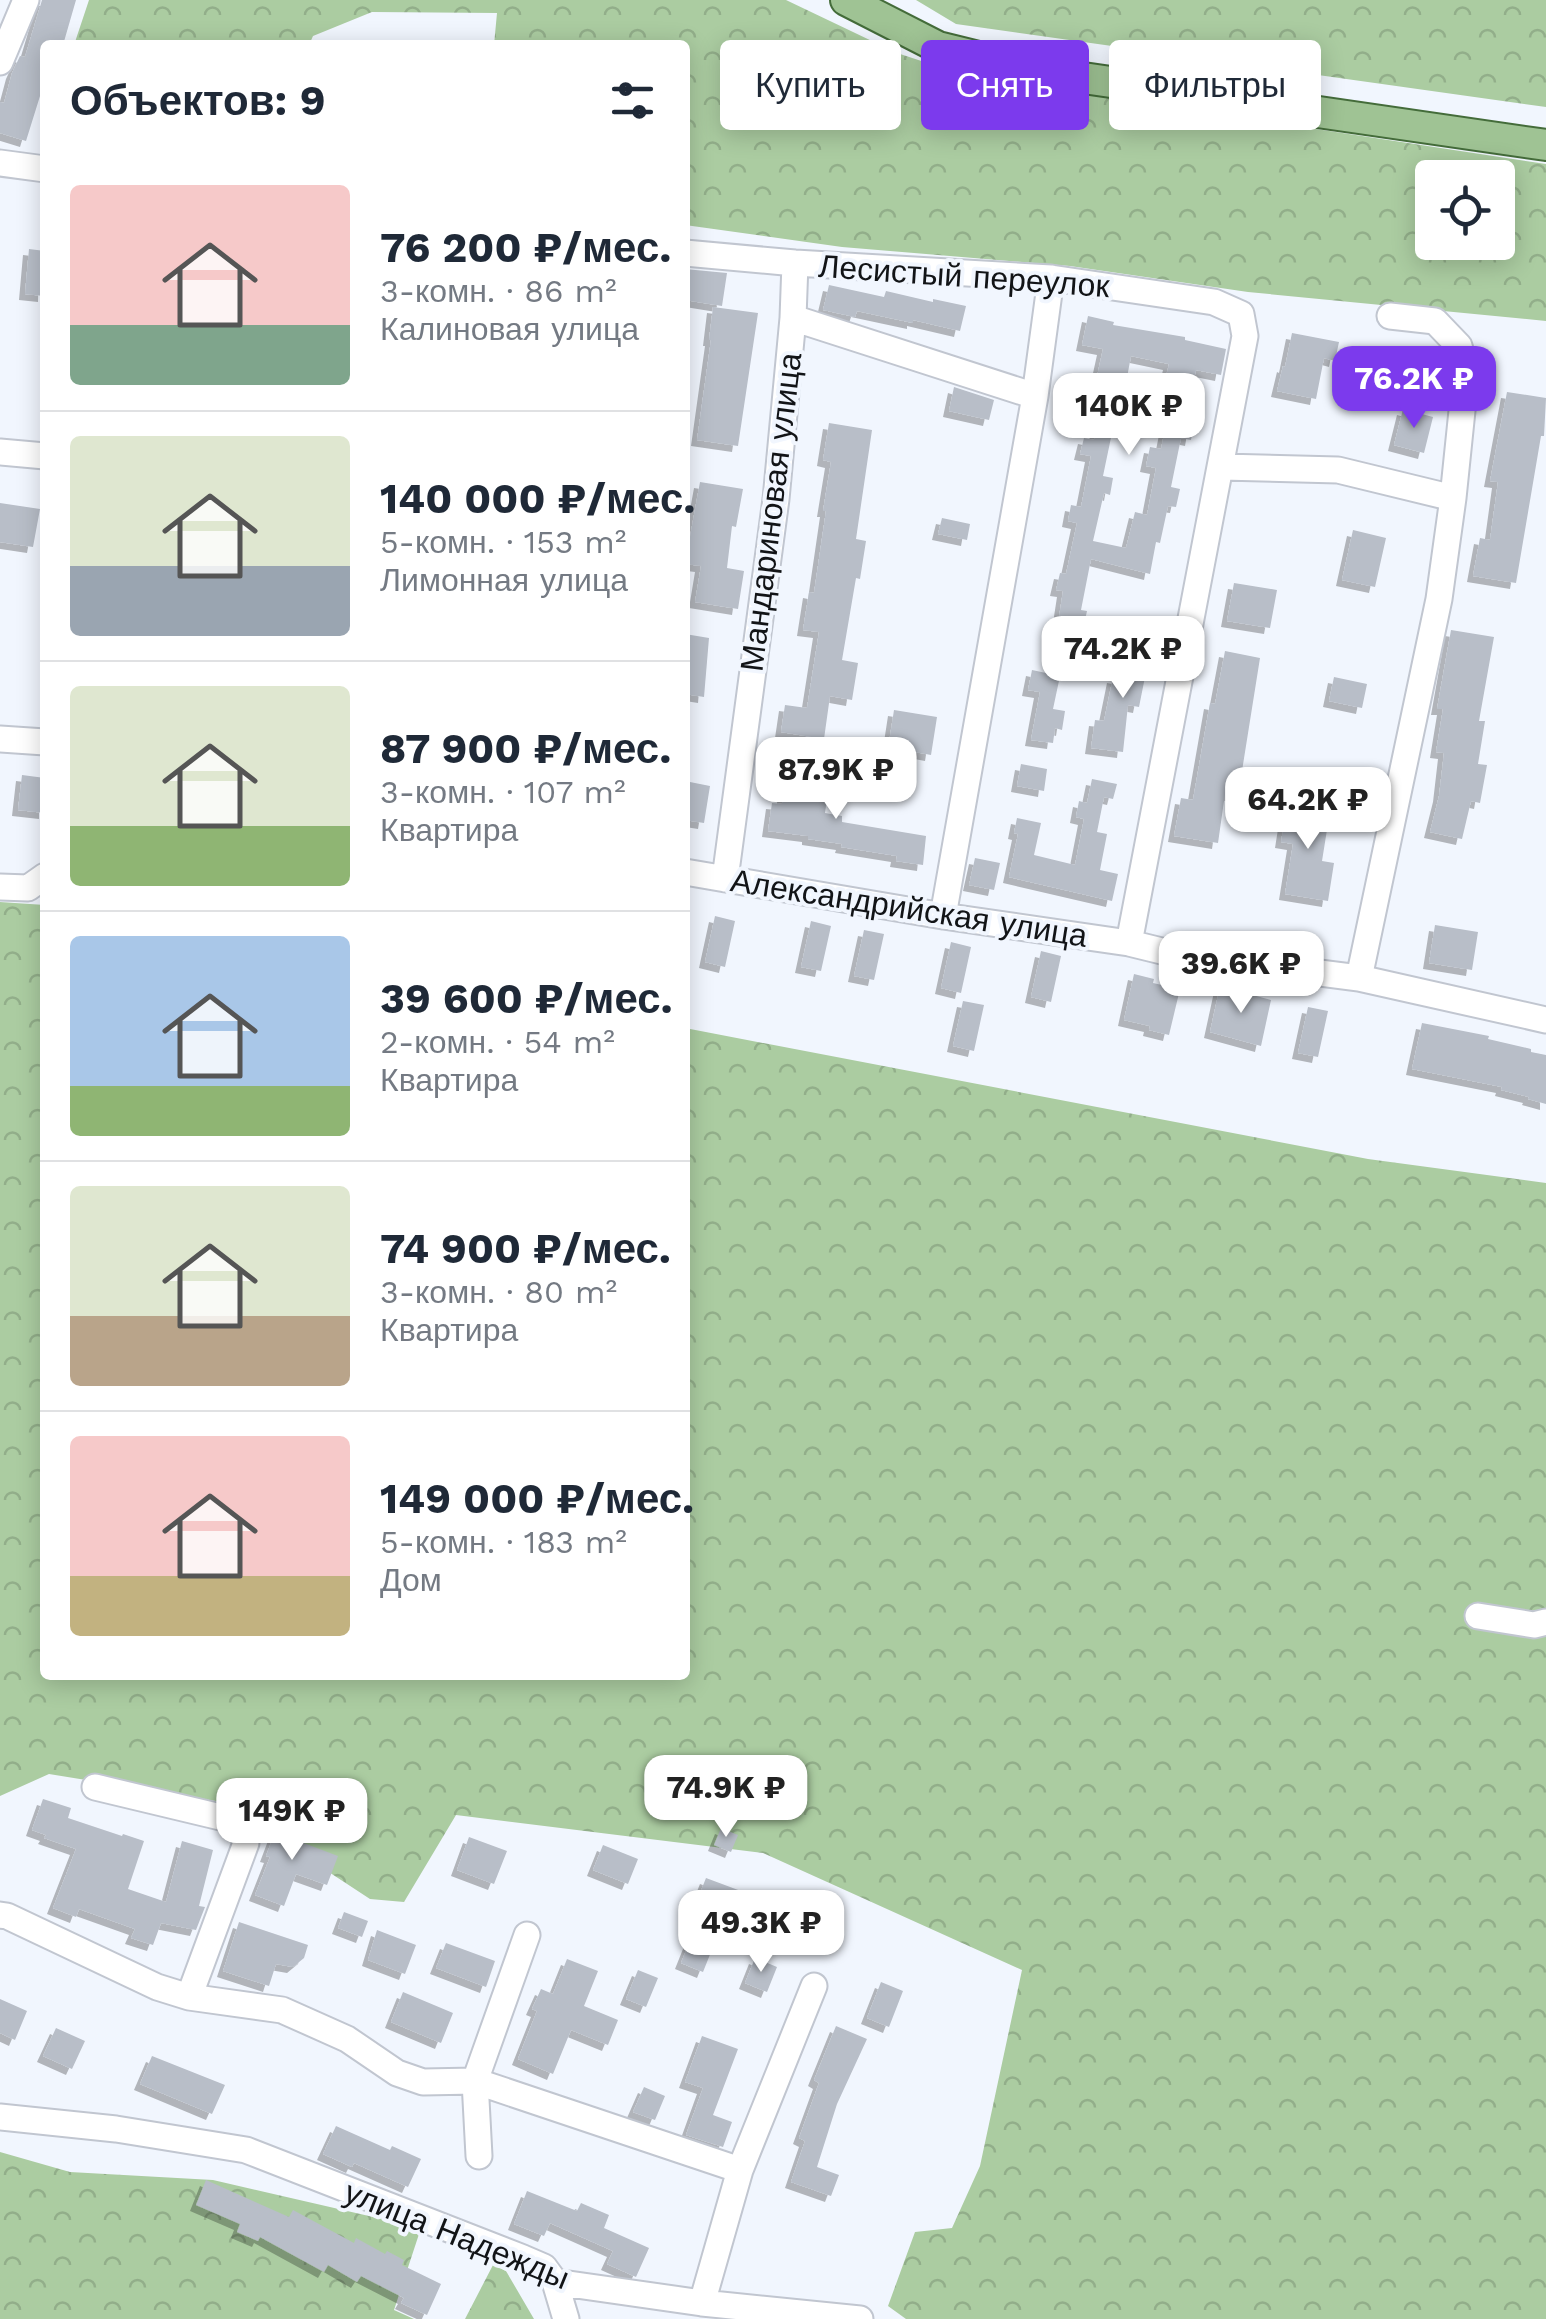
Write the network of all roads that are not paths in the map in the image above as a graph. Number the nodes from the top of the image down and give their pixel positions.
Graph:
1 (26, 0) edge
2 (846, 0) edge
3 (0, 62) edge
4 (1546, 145) edge
5 (0, 162) edge
6 (40, 168) edge
7 (690, 254) edge
8 (794, 264) junction
9 (1051, 278) junction
10 (1390, 316) dead end
11 (793, 318) junction
12 (1035, 396) junction
13 (0, 452) edge
14 (40, 456) edge
15 (1222, 467) junction
16 (1453, 498) junction
17 (0, 739) edge
18 (40, 742) edge
19 (690, 873) edge
20 (725, 879) junction
21 (40, 880) edge
22 (0, 886) edge
23 (944, 916) junction
24 (1130, 943) junction
25 (1359, 978) junction
26 (1546, 1020) edge
27 (1478, 1616) dead end
28 (1546, 1622) edge
29 (95, 1787) dead end
30 (2, 1919) edge
31 (527, 1935) dead end
32 (814, 1986) dead end
33 (189, 1997) junction
34 (475, 2080) junction
35 (0, 2117) edge
36 (479, 2156) dead end
37 (740, 2170) junction
38 (554, 2282) junction
39 (702, 2303) junction
40 (566, 2319) edge
41 (860, 2319) edge

1 - 3 street
2 - 4 main road
5 - 6 street
7 - 8 street, Лесистый переулок
8 - 9 street, Лесистый переулок
8 - 11 street, Мандариновая улица
9 - 12 street
9 - 15 street, Лесистый переулок
10 - 16 street
11 - 12 street
11 - 20 street, Мандариновая улица
12 - 23 street
13 - 14 street
15 - 16 street
15 - 24 street
16 - 25 street
17 - 18 street
19 - 20 street, Александрийская улица
20 - 23 street, Александрийская улица
21 - 22 street
23 - 24 street, Александрийская улица
24 - 25 street, Александрийская улица
25 - 26 street, Александрийская улица
27 - 28 street
29 - 33 street
30 - 33 street
31 - 34 street
32 - 37 street
33 - 34 street
34 - 36 street
34 - 37 street
35 - 38 street, улица Надежды
37 - 39 street
38 - 39 street, улица Надежды
38 - 40 street
39 - 41 street, улица Надежды

